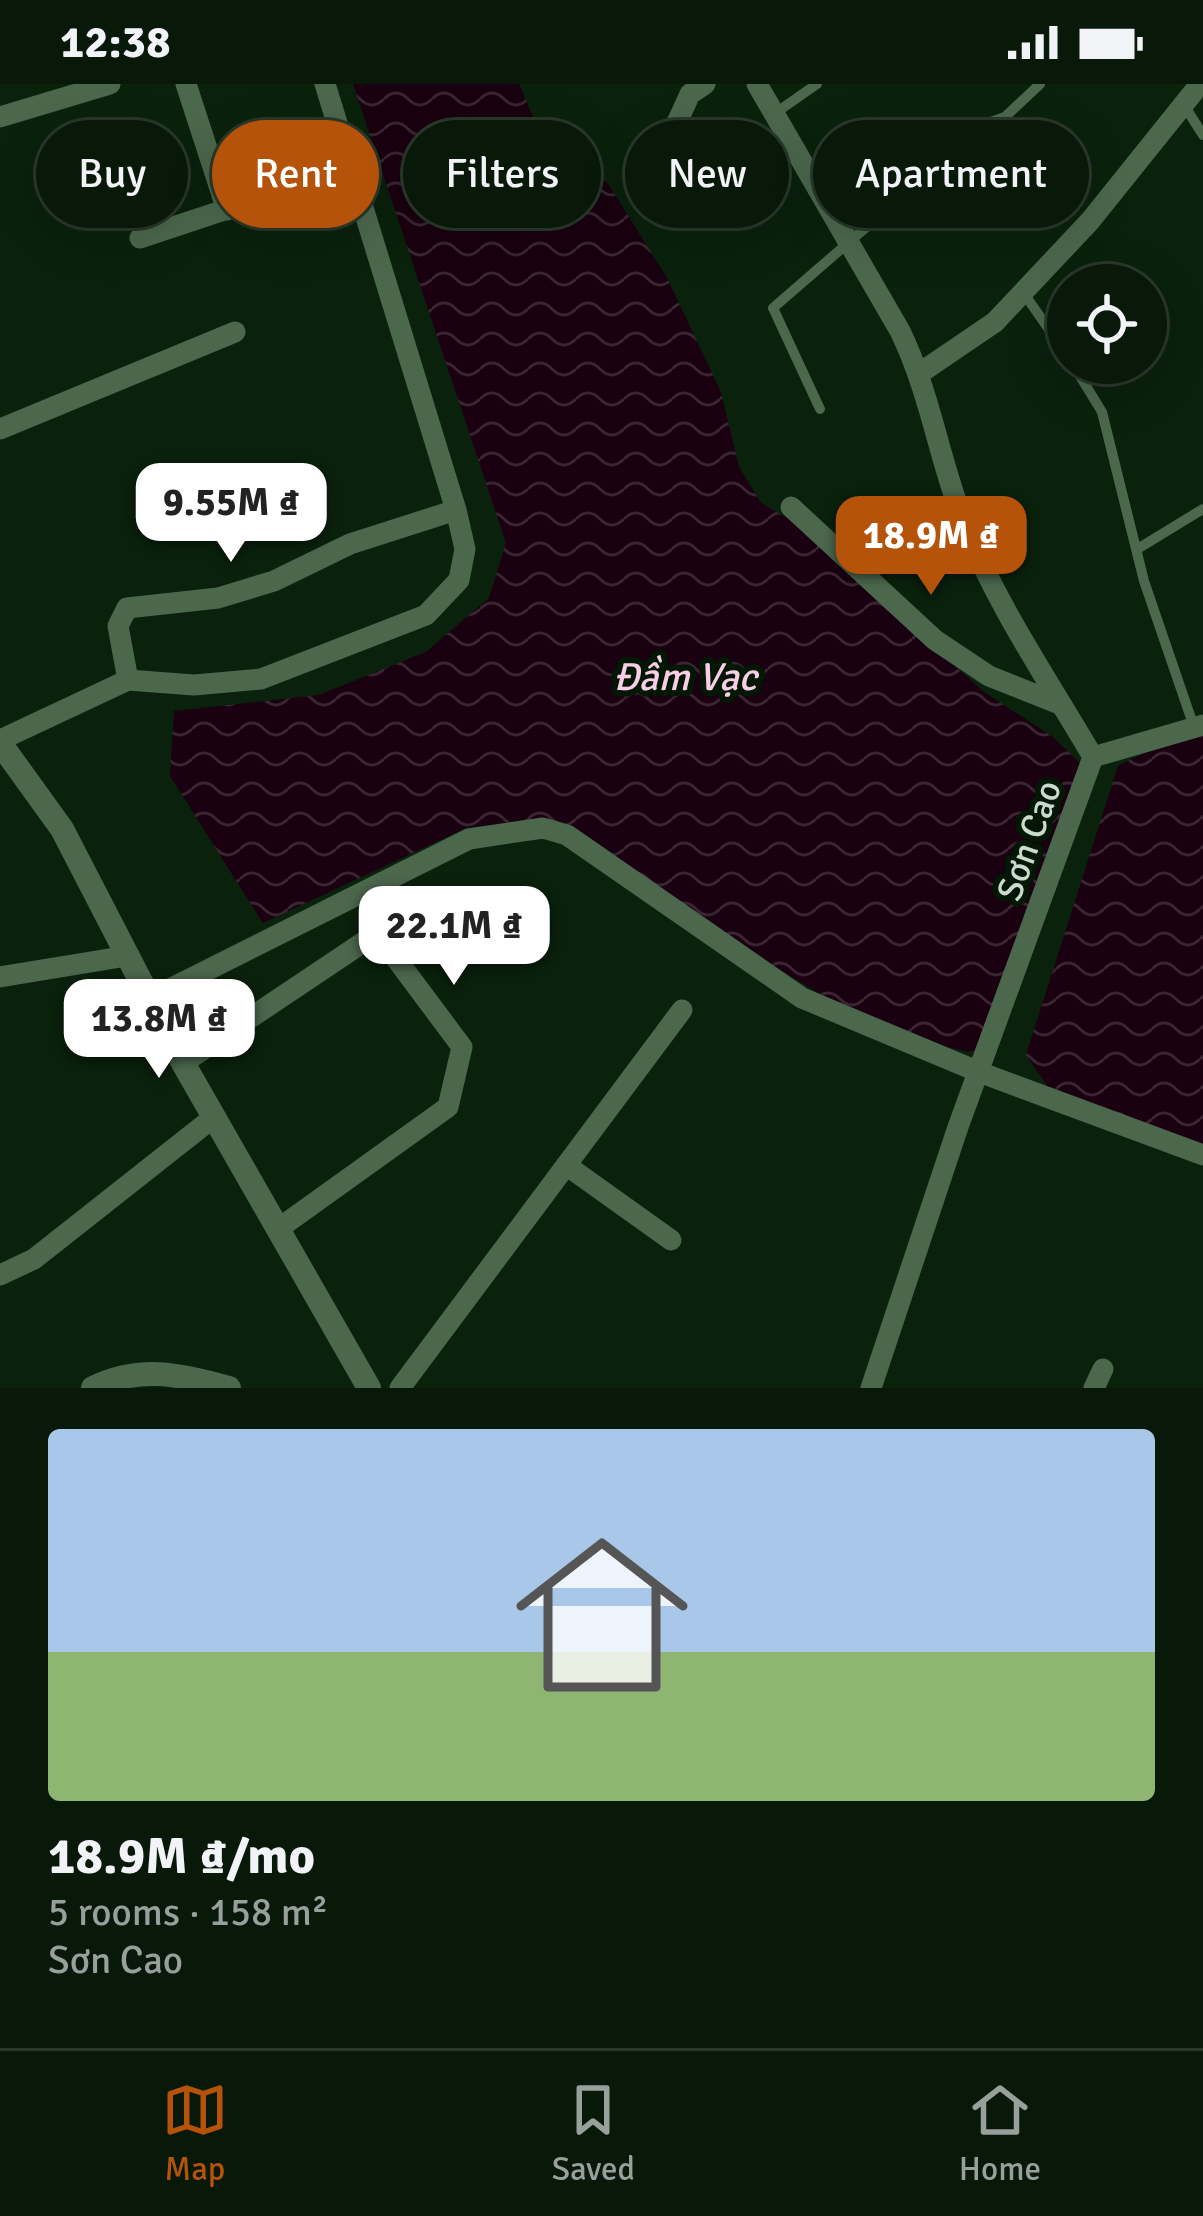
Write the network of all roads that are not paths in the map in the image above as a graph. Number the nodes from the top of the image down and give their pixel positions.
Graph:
1 (110, 84) edge
2 (186, 84) edge
3 (325, 84) edge
4 (705, 84) edge
5 (757, 84) edge
6 (818, 84) edge
7 (1040, 84) edge
8 (1200, 84) edge
9 (1184, 105) junction
10 (774, 114) junction
11 (0, 117) edge
12 (335, 120) edge
13 (678, 120) edge
14 (1203, 135) edge
15 (212, 164) edge
16 (212, 215) edge
17 (366, 228) edge
18 (140, 238) dead end
19 (848, 241) junction
20 (1023, 292) junction
21 (1047, 327) edge
22 (235, 332) dead end
23 (920, 373) junction
24 (1085, 384) edge
25 (820, 409) dead end
26 (0, 429) edge
27 (791, 507) dead end
28 (1203, 509) edge
29 (456, 510) junction
30 (1139, 548) junction
31 (128, 680) junction
32 (1062, 705) junction
33 (1198, 726) edge
34 (0, 742) edge
35 (1093, 757) junction
36 (128, 956) junction
37 (0, 977) edge
38 (150, 999) junction
39 (682, 1010) dead end
40 (183, 1064) junction
41 (979, 1072) junction
42 (214, 1117) junction
43 (1203, 1155) edge
44 (566, 1165) junction
45 (278, 1229) junction
46 (671, 1240) dead end
47 (0, 1275) edge
48 (92, 1388) edge
49 (229, 1388) edge
50 (370, 1388) edge
51 (400, 1388) edge
52 (871, 1388) edge

1 - 11 street
2 - 15 street
3 - 12 street
4 - 13 street
5 - 10 street, Sơn Cao
6 - 10 lane
7 - 19 lane
8 - 9 street
9 - 14 lane
9 - 20 street
10 - 19 street, Sơn Cao
16 - 18 street
17 - 29 street
19 - 23 street, Sơn Cao
19 - 25 lane
20 - 21 lane
20 - 23 street
22 - 26 street
23 - 32 street, Sơn Cao
24 - 30 lane
27 - 32 street
28 - 30 lane
29 - 31 street
29 - 31 street
30 - 33 lane
31 - 34 street
32 - 35 street, Sơn Cao
33 - 35 street
34 - 36 street
35 - 41 street, Sơn Cao
36 - 37 street
36 - 38 street
38 - 40 street
38 - 41 street
39 - 44 street
40 - 42 street
40 - 45 street
41 - 43 street
41 - 52 street, Sơn Cao
42 - 45 street
42 - 47 street
44 - 46 street
44 - 51 street
45 - 50 street
48 - 49 street

